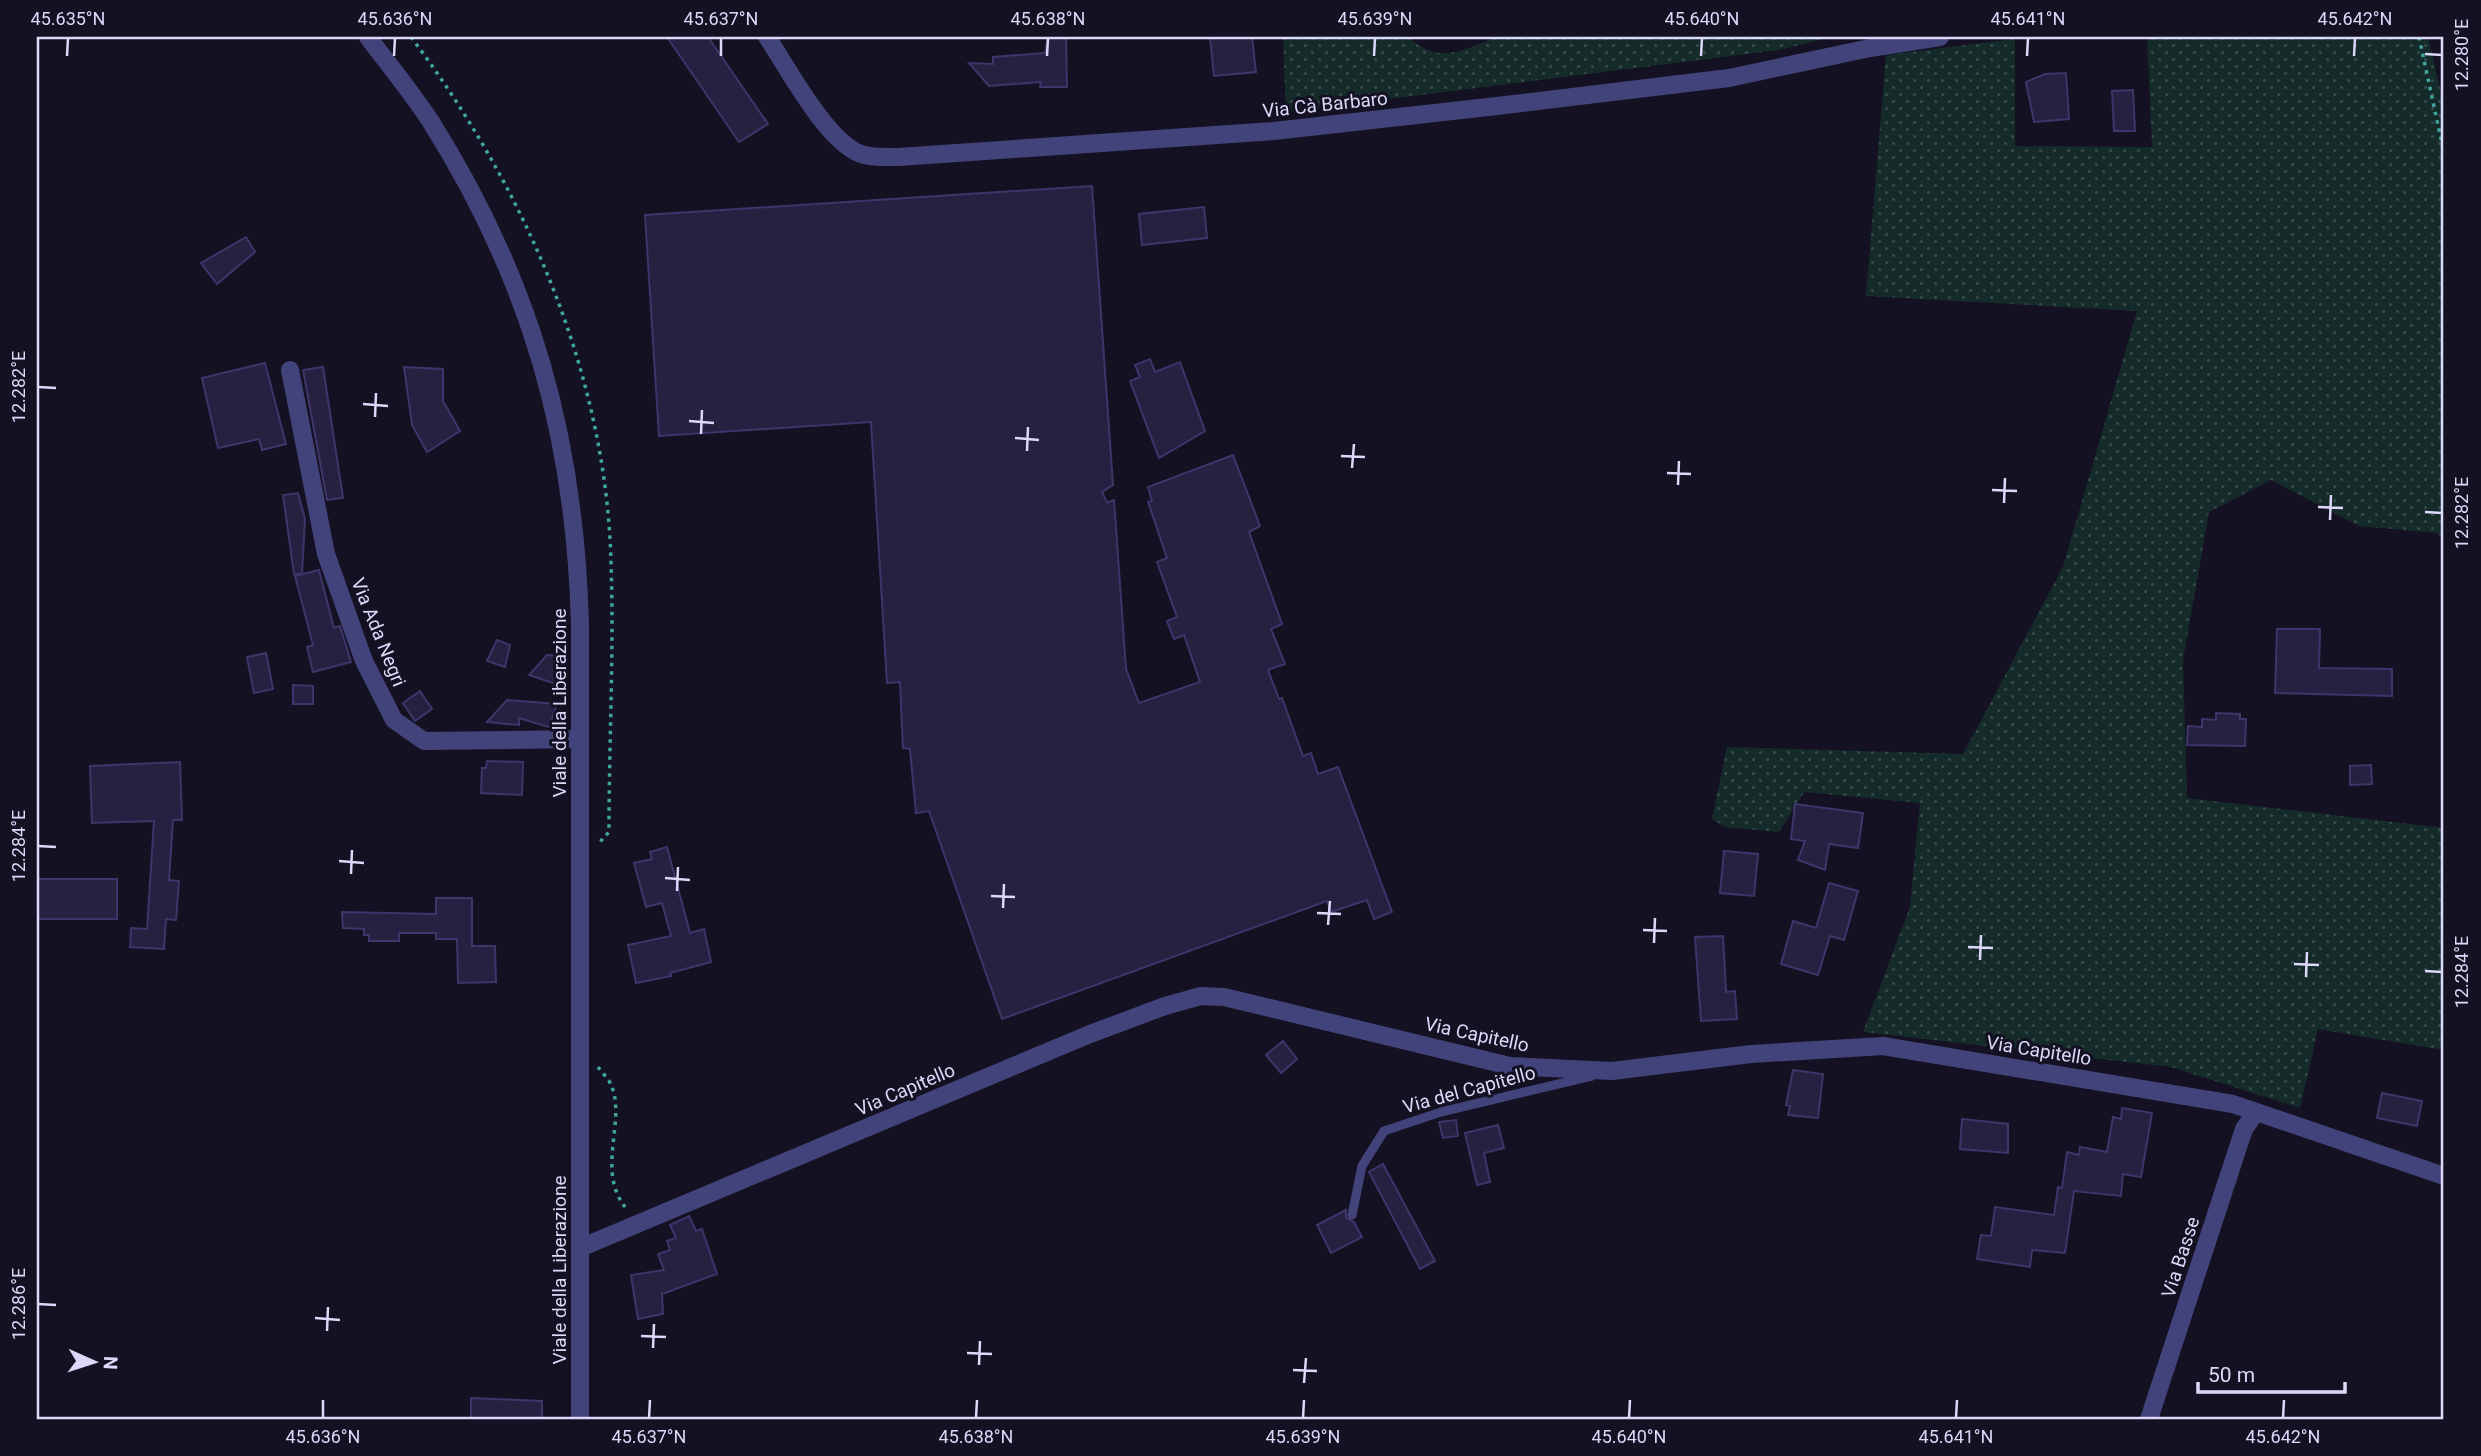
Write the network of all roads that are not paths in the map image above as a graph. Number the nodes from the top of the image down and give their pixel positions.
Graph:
1 (368, 37) edge
2 (766, 37) edge
3 (1940, 37) edge
4 (290, 370) dead end
5 (580, 739) junction
6 (1612, 1071) junction
7 (2256, 1112) junction
8 (2444, 1176) edge
9 (1352, 1215) dead end
10 (580, 1248) junction
11 (580, 1419) edge
12 (2149, 1419) edge

1 - 5 street, Viale della Liberazione
2 - 3 street, Via Cà Barbaro
4 - 5 street, Via Ada Negri
5 - 10 street, Viale della Liberazione
6 - 7 street, Via Capitello
6 - 9 lane, Via del Capitello
6 - 10 street, Via Capitello
7 - 8 street, Via Capitello
7 - 12 street, Via Basse
10 - 11 street, Viale della Liberazione

